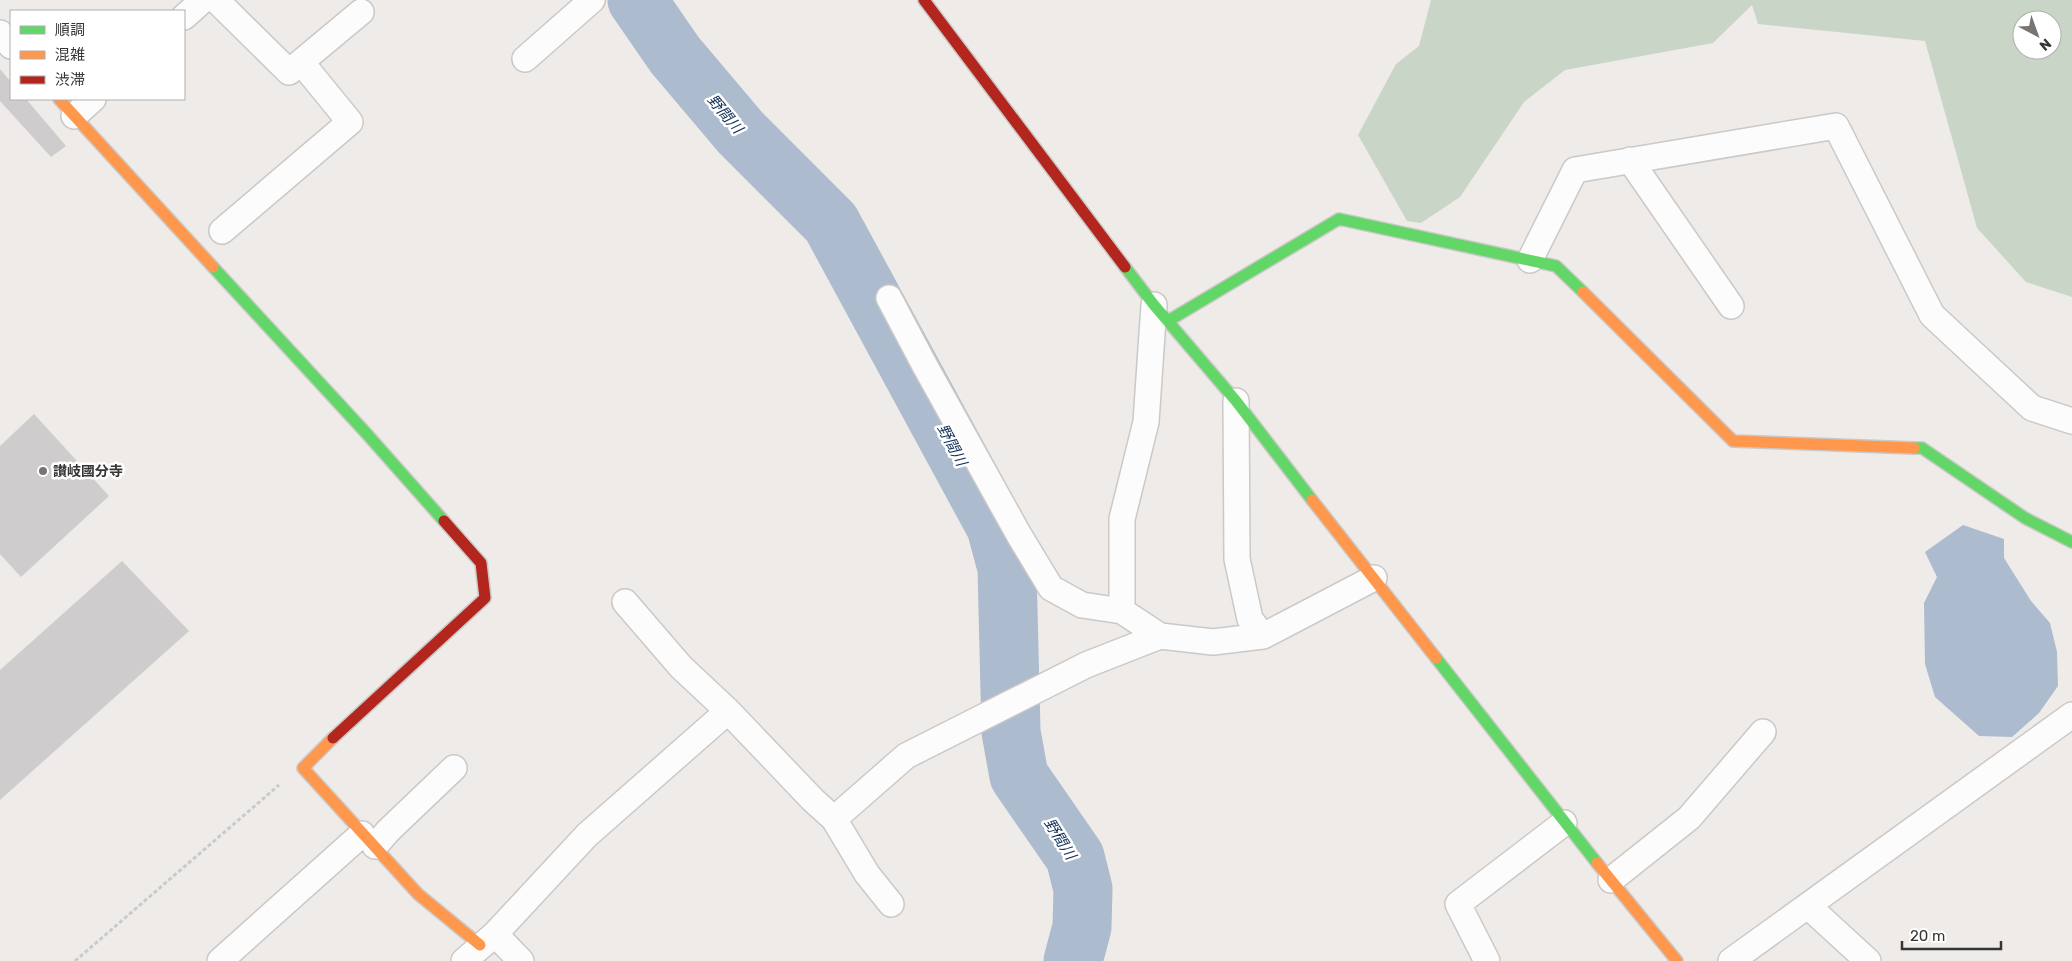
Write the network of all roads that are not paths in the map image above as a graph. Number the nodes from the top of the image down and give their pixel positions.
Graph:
1 (203, 0) edge
2 (216, 0) edge
3 (592, 0) edge
4 (930, 2) edge
5 (360, 12) dead end
6 (185, 16) edge
7 (0, 33) edge
8 (10, 45) edge
9 (525, 59) dead end
10 (301, 62) junction
11 (90, 100) edge
12 (66, 107) edge
13 (1630, 160) junction
14 (222, 231) dead end
15 (1530, 260) junction
16 (889, 298) dead end
17 (1731, 306) dead end
18 (1161, 313) junction
19 (1236, 401) junction
20 (2072, 421) edge
21 (2072, 542) edge
22 (1374, 578) junction
23 (626, 602) dead end
24 (1122, 611) junction
25 (1160, 636) junction
26 (1263, 636) junction
27 (728, 711) junction
28 (2072, 715) edge
29 (1763, 732) dead end
30 (454, 768) dead end
31 (834, 819) junction
32 (1564, 823) junction
33 (368, 840) junction
34 (1612, 880) junction
35 (891, 904) dead end
36 (1808, 906) junction
37 (480, 947) edge
38 (220, 961) edge
39 (521, 961) edge
40 (1487, 961) edge
41 (1677, 961) edge
42 (1731, 961) edge
43 (1868, 961) edge

1 - 6 street
2 - 10 street
3 - 9 street
4 - 18 street
5 - 10 street
7 - 8 street
10 - 14 street
11 - 12 street
12 - 33 street
13 - 15 street
13 - 17 street
13 - 20 street
15 - 18 street
15 - 21 street
16 - 24 street
18 - 19 street
18 - 24 street
19 - 22 street
19 - 26 street
22 - 26 street
22 - 32 street
23 - 27 street
24 - 25 street
25 - 26 street
25 - 31 street
27 - 31 street
27 - 37 street
28 - 36 street
29 - 34 street
30 - 33 street
31 - 35 street
32 - 34 street
32 - 40 street
33 - 37 street
33 - 38 street
34 - 41 street
36 - 42 street
36 - 43 street
37 - 39 street

